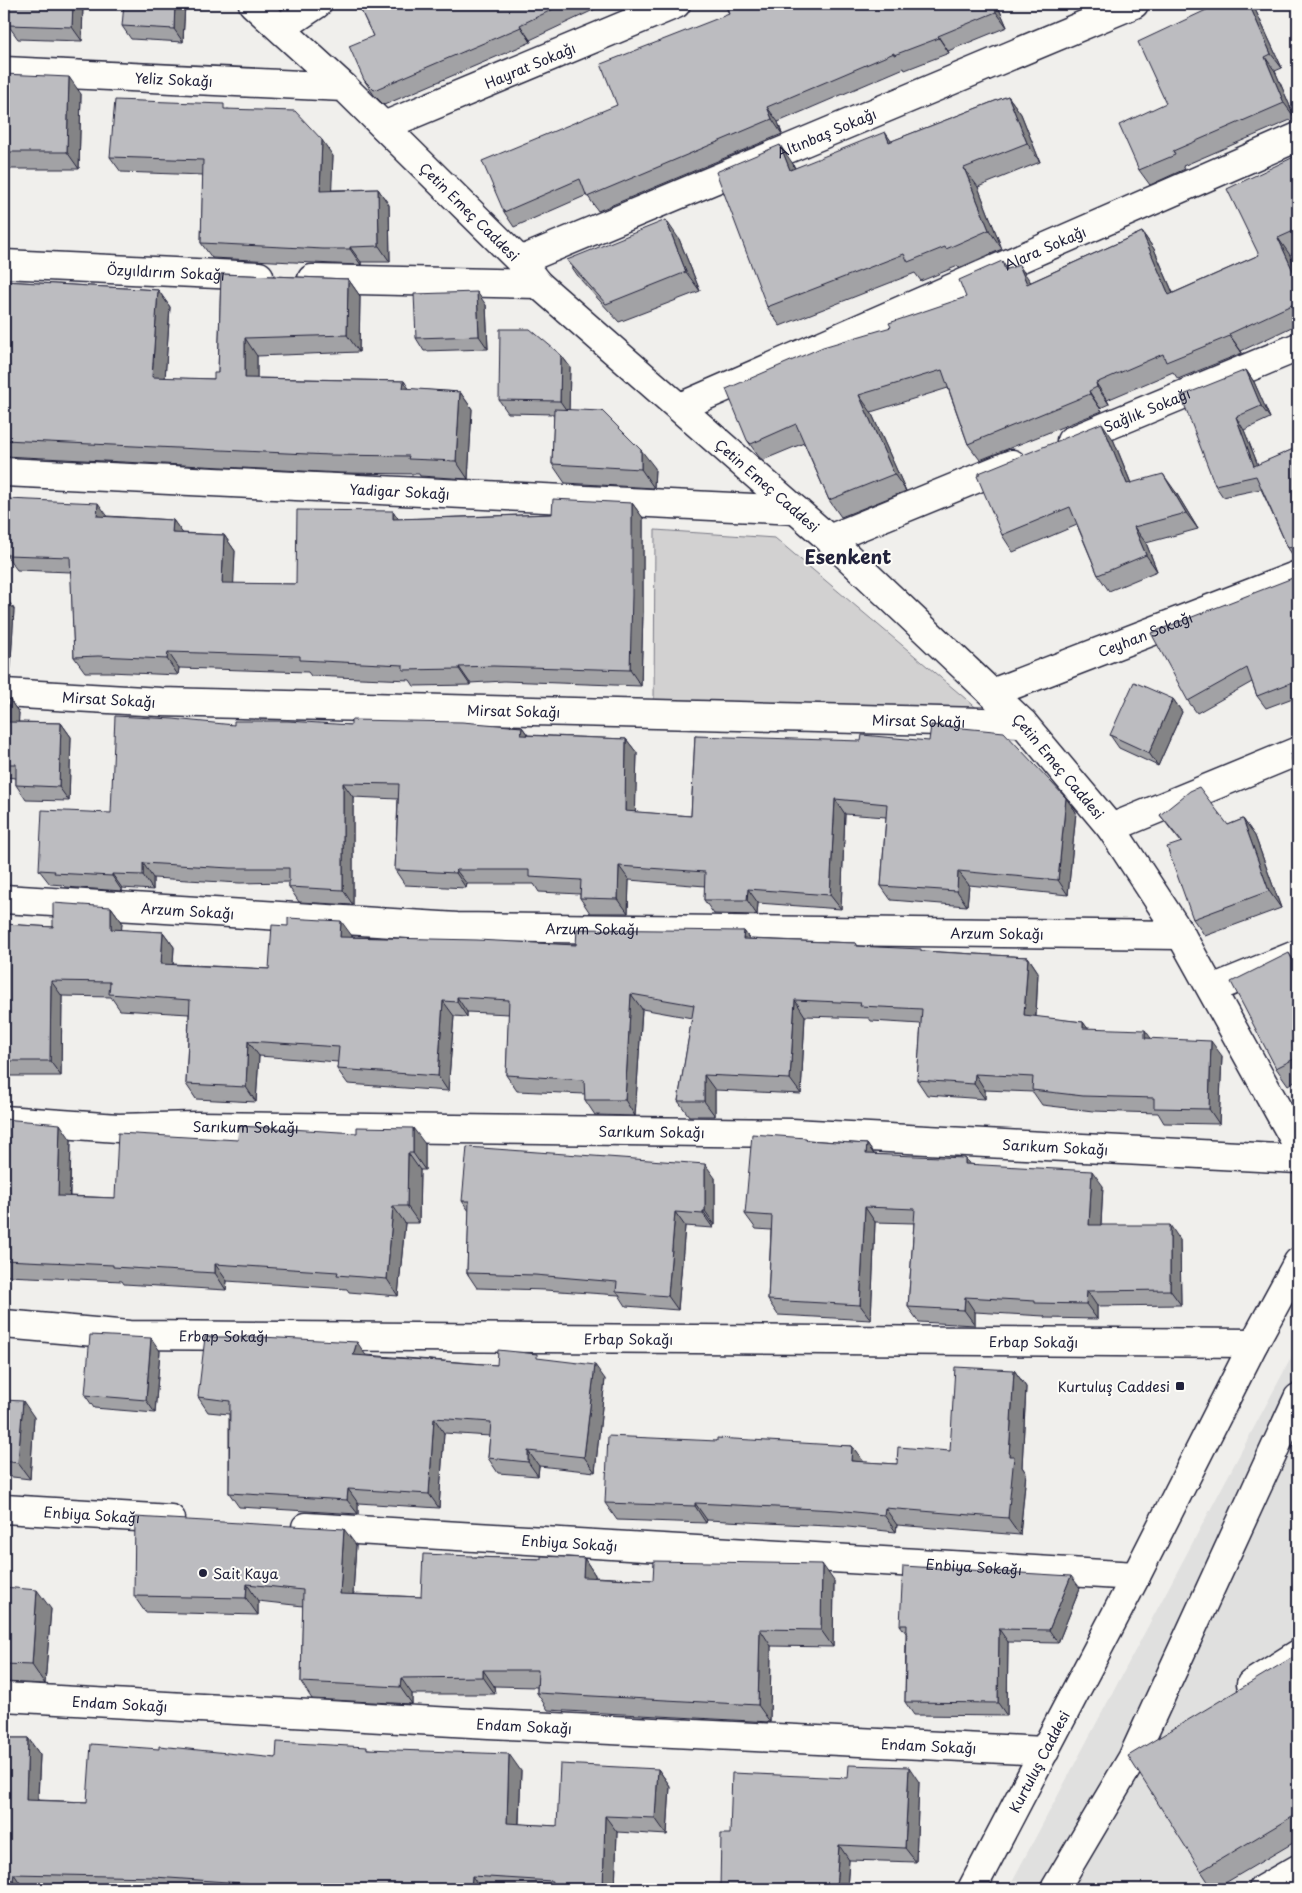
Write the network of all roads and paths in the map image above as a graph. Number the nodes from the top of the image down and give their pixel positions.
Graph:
1 (253, 4) edge
2 (317, 4) edge
3 (676, 4) edge
4 (1134, 4) edge
5 (281, 28) junction
6 (4, 71) edge
7 (344, 87) junction
8 (384, 126) junction
9 (1298, 137) edge
10 (520, 261) junction
11 (4, 264) edge
12 (538, 284) junction
13 (1298, 347) edge
14 (680, 407) junction
15 (4, 472) edge
16 (796, 510) junction
17 (829, 539) junction
18 (1298, 575) edge
19 (4, 692) edge
20 (992, 693) junction
21 (1023, 723) junction
22 (1298, 751) edge
23 (1110, 828) junction
24 (4, 899) edge
25 (1181, 935) junction
26 (1298, 954) edge
27 (1212, 989) junction
28 (4, 1120) edge
29 (1298, 1146) edge
30 (1298, 1159) edge
31 (1298, 1262) edge
32 (4, 1324) edge
33 (1254, 1343) junction
34 (1298, 1398) edge
35 (4, 1509) edge
36 (192, 1520) edge
37 (282, 1526) edge
38 (1136, 1576) junction
39 (1298, 1654) edge
40 (1232, 1696) edge
41 (4, 1697) edge
42 (1174, 1733) edge
43 (1045, 1751) junction
44 (1132, 1759) junction
45 (1298, 1869) edge
46 (972, 1889) edge
47 (1055, 1889) edge
48 (1263, 1889) edge

1 - 5 street, Çetin Emeç Caddesi
2 - 5 street
3 - 8 street, Hayrat Sokağı
4 - 10 street, Altınbaş Sokağı
5 - 7 street, Çetin Emeç Caddesi
6 - 7 street, Yeliz Sokağı
7 - 8 street, Çetin Emeç Caddesi
8 - 10 street, Çetin Emeç Caddesi
9 - 14 street, Alara Sokağı
10 - 12 street, Çetin Emeç Caddesi
11 - 12 street, Özyıldırım Sokağı
12 - 14 street, Çetin Emeç Caddesi
13 - 17 street, Sağlık Sokağı
14 - 16 street, Çetin Emeç Caddesi
15 - 16 street, Yadigar Sokağı
16 - 17 street, Çetin Emeç Caddesi
17 - 20 street, Çetin Emeç Caddesi
18 - 20 street, Ceyhan Sokağı
19 - 21 street, Mirsat Sokağı
20 - 21 street, Çetin Emeç Caddesi
21 - 23 street, Çetin Emeç Caddesi
22 - 23 street
23 - 25 street, Çetin Emeç Caddesi
24 - 25 street, Arzum Sokağı
25 - 27 street, Çetin Emeç Caddesi
26 - 27 street
27 - 29 street, Çetin Emeç Caddesi
28 - 30 street, Sarıkum Sokağı
31 - 33 street, Kurtuluş Caddesi
32 - 33 street, Erbap Sokağı
33 - 38 street, Kurtuluş Caddesi
34 - 44 street
35 - 36 street, Enbiya Sokağı
37 - 38 street, Enbiya Sokağı
38 - 43 street, Kurtuluş Caddesi
39 - 40 street
41 - 43 street, Endam Sokağı
42 - 44 street
43 - 46 street, Kurtuluş Caddesi
44 - 47 street
45 - 48 street

